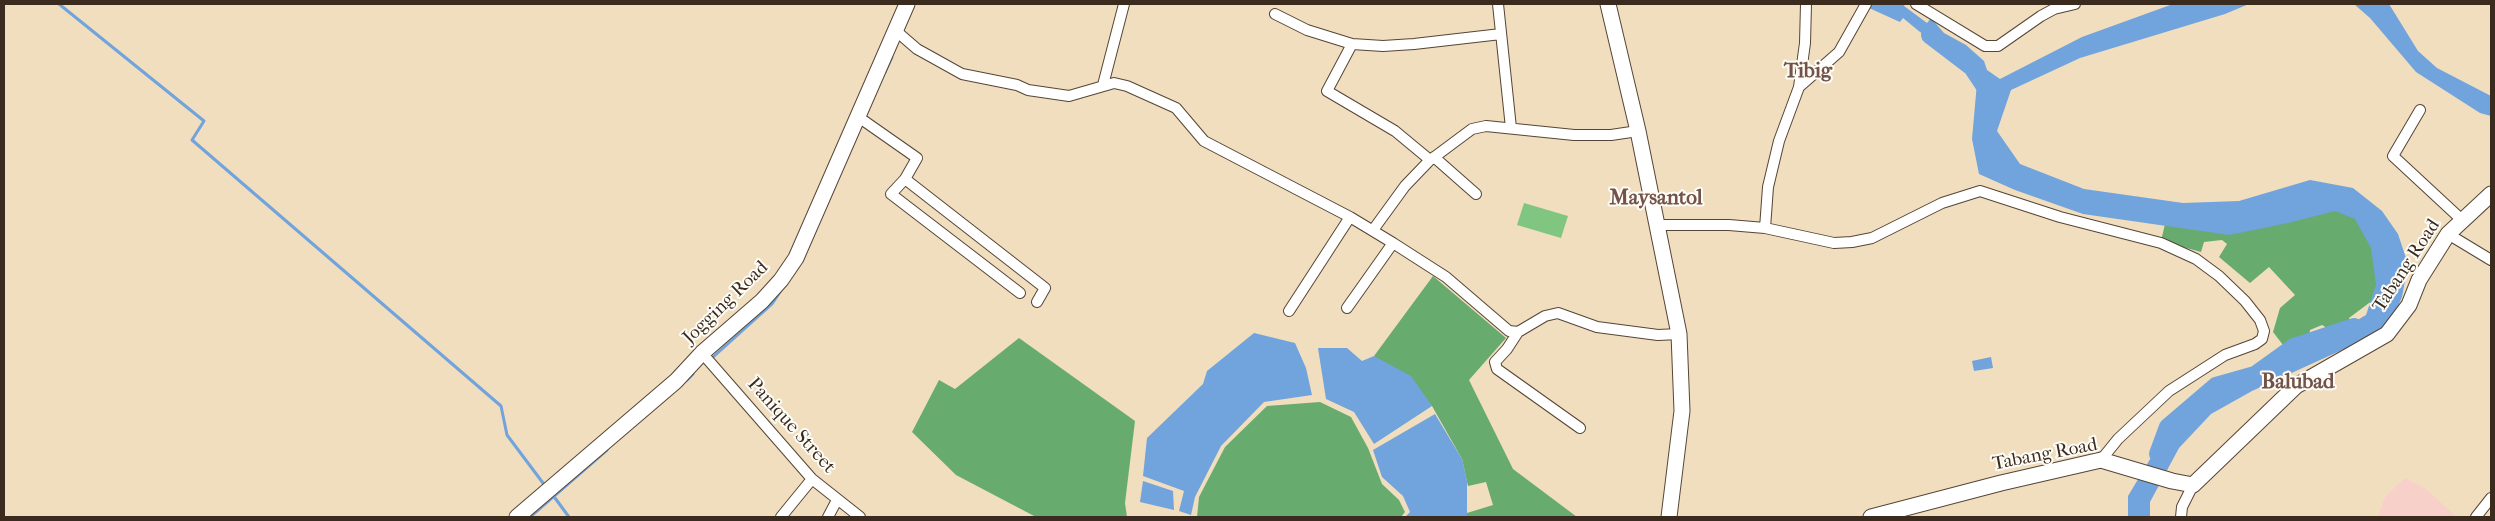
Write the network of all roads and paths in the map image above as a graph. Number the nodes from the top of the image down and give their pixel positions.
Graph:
1 (906, 4) edge
2 (1124, 4) edge
3 (1498, 4) edge
4 (1608, 4) edge
5 (1806, 4) edge
6 (1866, 4) edge
7 (1916, 4) edge
8 (2075, 4) edge
9 (1275, 14) dead end
10 (895, 30) junction
11 (1501, 34) junction
12 (1352, 44) junction
13 (1103, 85) junction
14 (1799, 87) junction
15 (2420, 110) dead end
16 (857, 116) junction
17 (1511, 128) junction
18 (1638, 131) junction
19 (1432, 158) junction
20 (904, 179) junction
21 (1476, 194) dead end
22 (2491, 194) edge
23 (1350, 216) junction
24 (2462, 220) junction
25 (1657, 225) junction
26 (1765, 228) junction
27 (1373, 230) junction
28 (2448, 234) junction
29 (1393, 243) junction
30 (2491, 260) edge
31 (1020, 294) dead end
32 (1037, 302) dead end
33 (1348, 308) dead end
34 (1289, 311) dead end
35 (1518, 332) junction
36 (1679, 334) junction
37 (702, 353) junction
38 (1580, 428) dead end
39 (2101, 460) junction
40 (812, 479) junction
41 (2194, 485) junction
42 (2491, 498) edge
43 (838, 500) junction
44 (517, 517) edge
45 (781, 517) edge
46 (828, 517) edge
47 (860, 517) edge
48 (1669, 517) edge
49 (1871, 517) edge
50 (2181, 517) edge
51 (2476, 517) edge

1 - 10 main road, Jogging Road
2 - 13 street
3 - 11 street
4 - 18 main road
5 - 14 street
6 - 14 street
7 - 8 street
9 - 12 street
10 - 13 street
10 - 16 main road, Jogging Road
11 - 12 street
11 - 17 street
12 - 19 street
13 - 23 street
14 - 26 street
15 - 24 street
16 - 20 street
16 - 37 main road, Jogging Road
17 - 18 street
17 - 19 street
18 - 25 main road
19 - 21 street
19 - 27 street
20 - 31 street
20 - 32 street
22 - 24 main road, Tabang Road
23 - 27 street
23 - 34 street
24 - 28 main road, Tabang Road
25 - 26 street
25 - 36 main road
26 - 39 street
27 - 29 street
28 - 30 street
28 - 41 main road, Tabang Road
29 - 33 street
29 - 35 street
35 - 36 street
35 - 38 street
36 - 48 main road
37 - 40 street, Panique Street
37 - 44 main road, Jogging Road
39 - 41 main road, Tabang Road
39 - 49 main road, Tabang Road
40 - 43 street, Panique Street
40 - 45 street
41 - 50 street
42 - 51 street
43 - 46 street
43 - 47 street, Panique Street

